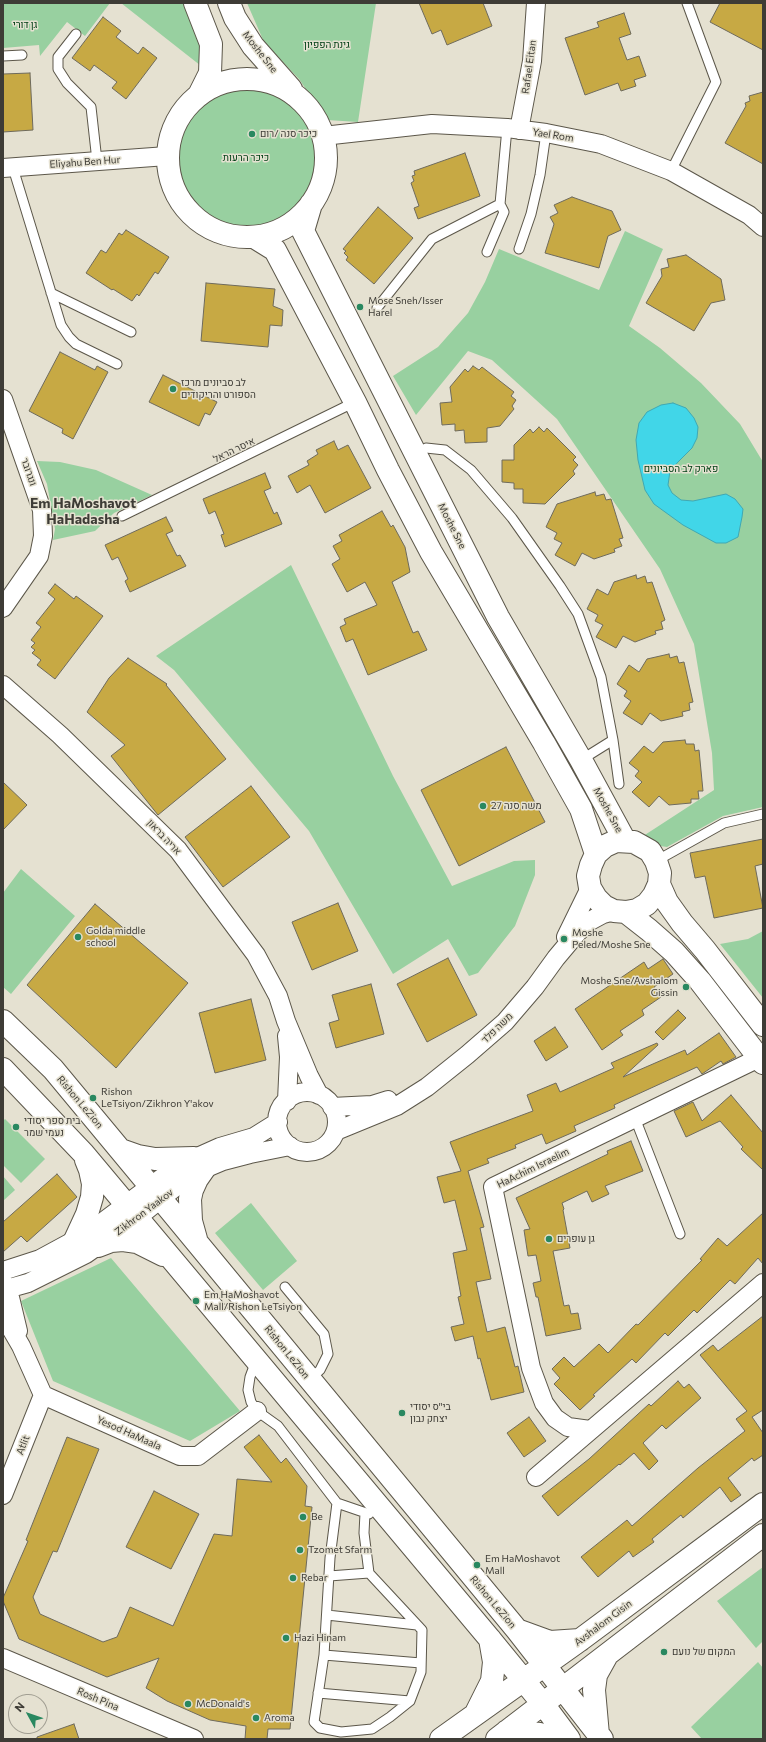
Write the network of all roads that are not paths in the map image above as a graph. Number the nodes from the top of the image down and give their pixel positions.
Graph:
1 (195, 3) edge
2 (229, 3) edge
3 (536, 3) edge
4 (687, 3) edge
5 (76, 34) dead end
6 (22, 55) dead end
7 (3, 56) edge
8 (199, 95) junction
9 (297, 96) junction
10 (513, 129) junction
11 (546, 133) junction
12 (323, 136) junction
13 (167, 156) junction
14 (97, 161) junction
15 (8, 168) edge
16 (670, 171) junction
17 (311, 204) junction
18 (500, 204) junction
19 (763, 227) edge
20 (254, 237) junction
21 (519, 249) dead end
22 (487, 252) dead end
23 (51, 293) junction
24 (377, 308) dead end
25 (131, 332) dead end
26 (117, 364) dead end
27 (3, 399) edge
28 (355, 402) junction
29 (416, 454) junction
30 (122, 516) dead end
31 (3, 608) edge
32 (3, 685) edge
33 (613, 740) junction
34 (581, 760) junction
35 (619, 784) dead end
36 (763, 814) edge
37 (625, 841) junction
38 (596, 854) junction
39 (656, 861) junction
40 (659, 884) junction
41 (590, 888) junction
42 (620, 911) junction
43 (556, 958) junction
44 (3, 1021) edge
45 (286, 1021) junction
46 (763, 1025) edge
47 (762, 1057) edge
48 (3, 1069) edge
49 (427, 1087) junction
50 (319, 1095) junction
51 (287, 1101) junction
52 (332, 1107) junction
53 (635, 1118) junction
54 (278, 1122) junction
55 (336, 1131) junction
56 (290, 1146) junction
57 (120, 1150) junction
58 (83, 1153) junction
59 (199, 1164) junction
60 (156, 1192) junction
61 (132, 1212) junction
62 (680, 1234) dead end
63 (75, 1240) junction
64 (197, 1242) junction
65 (98, 1246) junction
66 (172, 1260) junction
67 (3, 1271) edge
68 (763, 1283) edge
69 (5, 1287) edge
70 (284, 1287) dead end
71 (3, 1315) edge
72 (21, 1346) junction
73 (256, 1361) junction
74 (310, 1379) junction
75 (43, 1395) junction
76 (257, 1411) junction
77 (590, 1430) junction
78 (536, 1477) dead end
79 (3, 1496) edge
80 (337, 1503) junction
81 (763, 1504) edge
82 (365, 1513) junction
83 (391, 1522) junction
84 (763, 1535) edge
85 (368, 1573) junction
86 (329, 1576) junction
87 (327, 1615) junction
88 (417, 1625) junction
89 (517, 1630) junction
90 (489, 1638) junction
91 (580, 1640) junction
92 (324, 1655) junction
93 (607, 1655) junction
94 (3, 1658) edge
95 (421, 1663) junction
96 (544, 1666) junction
97 (523, 1681) junction
98 (562, 1690) junction
99 (318, 1693) junction
100 (410, 1702) junction
101 (543, 1704) junction
102 (474, 1715) junction
103 (502, 1735) edge
104 (600, 1737) edge
105 (194, 1739) edge
106 (441, 1739) edge
107 (558, 1739) edge
108 (569, 1739) edge

1 - 8 street
2 - 9 street, Moshe Sne
3 - 10 street, Rafael Eitan
4 - 16 lane
5 - 14 lane
6 - 7 lane
8 - 9 street
8 - 13 street
9 - 12 street, Moshe Sne
10 - 11 street, Yael Rom
10 - 12 street, Yael Rom
10 - 18 lane
11 - 16 street, Yael Rom
11 - 21 lane
12 - 17 street, Moshe Sne
13 - 14 street, Eliyahu Ben Hur
13 - 20 street
14 - 15 street, Eliyahu Ben Hur
15 - 23 lane
16 - 19 street, Yael Rom
17 - 20 street
17 - 29 street, Moshe Sne
18 - 22 lane
18 - 24 lane
20 - 28 street
23 - 25 lane
23 - 26 lane
27 - 31 street, ונגרובר
28 - 30 lane, איסר הראל
28 - 38 street
29 - 33 lane
29 - 34 street, Moshe Sne
32 - 45 street, אריה בראון
33 - 34 lane
33 - 35 lane
34 - 37 street, Moshe Sne
36 - 39 lane
37 - 38 street
37 - 39 street
38 - 41 street
39 - 40 street
40 - 42 street
40 - 46 street
41 - 42 street
41 - 43 street, משה פלד
42 - 43 street, משה פלד
42 - 47 street
43 - 49 street, משה פלד
44 - 57 street, Rishon LeZion
45 - 50 street, אריה בראון
45 - 51 street, אריה בראון
47 - 53 street, HaAchim Israelim
48 - 58 street
49 - 52 street, משה פלד
49 - 55 street, משה פלד
50 - 51 street
50 - 52 street
51 - 54 street
52 - 55 street
53 - 62 lane
53 - 77 street, HaAchim Israelim
54 - 56 street
54 - 59 street, Zikhron Yaakov
55 - 56 street
56 - 59 street, Zikhron Yaakov
57 - 59 street
57 - 60 street, Rishon LeZion
58 - 61 street
58 - 63 street
59 - 60 street, Zikhron Yaakov
59 - 64 street
60 - 61 street, Zikhron Yaakov
60 - 64 street, Rishon LeZion
61 - 63 street, Zikhron Yaakov
61 - 65 street, Zikhron Yaakov
61 - 66 street
63 - 67 street, Zikhron Yaakov
64 - 74 street, Rishon LeZion
65 - 66 street
65 - 69 street, Zikhron Yaakov
66 - 73 street
68 - 77 street
69 - 72 street
70 - 74 lane
71 - 72 street
72 - 75 street
73 - 76 lane
73 - 83 street
74 - 89 street, Rishon LeZion
75 - 76 street, Yesod HaMaala
75 - 79 street, Atlit
76 - 80 lane
77 - 78 street
80 - 82 lane
80 - 86 lane
81 - 91 street, Avshalom Gisin
82 - 83 lane
82 - 85 lane
83 - 90 street
84 - 93 street
85 - 86 lane
85 - 88 lane
86 - 87 lane
87 - 88 lane
87 - 92 lane
88 - 95 lane
89 - 91 street
89 - 96 street, Rishon LeZion
90 - 97 street
90 - 102 street
91 - 96 street, Avshalom Gisin
92 - 95 lane
92 - 99 lane
93 - 98 street
93 - 104 street
94 - 105 street, Rosh Pina
95 - 100 lane
96 - 97 street, Avshalom Gisin
96 - 98 street, Rishon LeZion
97 - 101 street
97 - 102 street, Avshalom Gisin
98 - 101 street
98 - 104 street, Rishon LeZion
99 - 100 lane
99 - 100 lane
101 - 103 street
101 - 108 street
102 - 106 street, Avshalom Gisin
103 - 107 street

